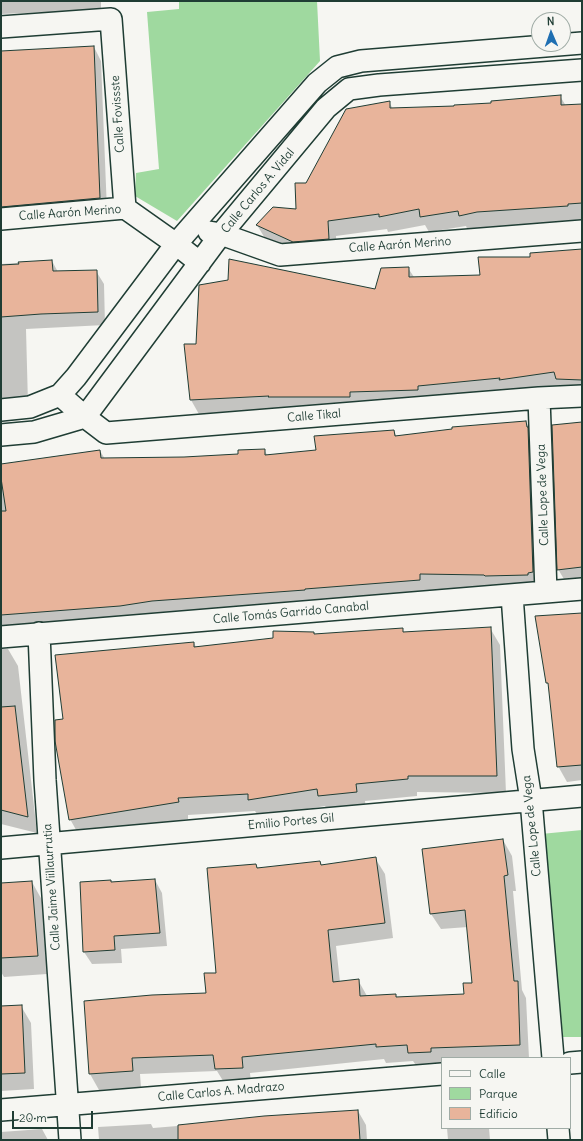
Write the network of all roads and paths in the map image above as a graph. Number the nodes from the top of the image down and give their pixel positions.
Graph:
1 (1, 27) edge
2 (582, 43) edge
3 (582, 70) edge
4 (125, 208) junction
5 (1, 218) edge
6 (190, 228) junction
7 (582, 232) edge
8 (221, 234) junction
9 (176, 244) junction
10 (200, 263) junction
11 (60, 395) junction
12 (582, 396) edge
13 (539, 398) junction
14 (1, 410) edge
15 (85, 417) junction
16 (1, 435) edge
17 (582, 589) edge
18 (546, 592) junction
19 (512, 594) junction
20 (40, 633) junction
21 (1, 637) edge
22 (582, 796) edge
23 (532, 800) junction
24 (49, 844) junction
25 (1, 848) edge
26 (553, 1057) edge
27 (582, 1062) edge
28 (571, 1063) edge
29 (441, 1074) edge
30 (67, 1104) junction
31 (1, 1110) edge
32 (558, 1129) edge
33 (70, 1140) edge
34 (559, 1140) edge

1 - 4 street, Calle Fovissste
2 - 6 street
3 - 8 street, Calle Carlos A. Vidal
4 - 5 street, Calle Aarón Merino
4 - 9 street, Calle Aarón Merino
6 - 8 street, Calle Aarón Merino
6 - 9 street
7 - 8 street, Calle Aarón Merino
8 - 10 street, Calle Carlos A. Vidal
9 - 10 street, Calle Aarón Merino
9 - 11 street
10 - 15 street, Calle Carlos A. Vidal
11 - 14 street
11 - 15 street, Calle Tikal
12 - 13 street, Calle Tikal
13 - 15 street, Calle Tikal
13 - 18 street, Calle Lope de Vega
15 - 16 street
17 - 18 street, Calle Tomás Garrido Canabal
18 - 19 street, Calle Tomás Garrido Canabal
19 - 20 street, Calle Tomás Garrido Canabal
19 - 23 street, Calle Lope de Vega
20 - 21 street, Calle Tomás Garrido Canabal
20 - 24 street, Calle Jaime Viillaurrutia
22 - 23 street, Emilio Portes Gil
23 - 24 street, Emilio Portes Gil
23 - 26 street, Calle Lope de Vega
24 - 25 street, Emilio Portes Gil
24 - 30 street, Calle Jaime Viillaurrutia
27 - 28 street
29 - 30 street, Calle Carlos A. Madrazo
30 - 31 street, Calle Carlos A. Madrazo
30 - 33 street, Calle Jaime Viillaurrutia
32 - 34 street

